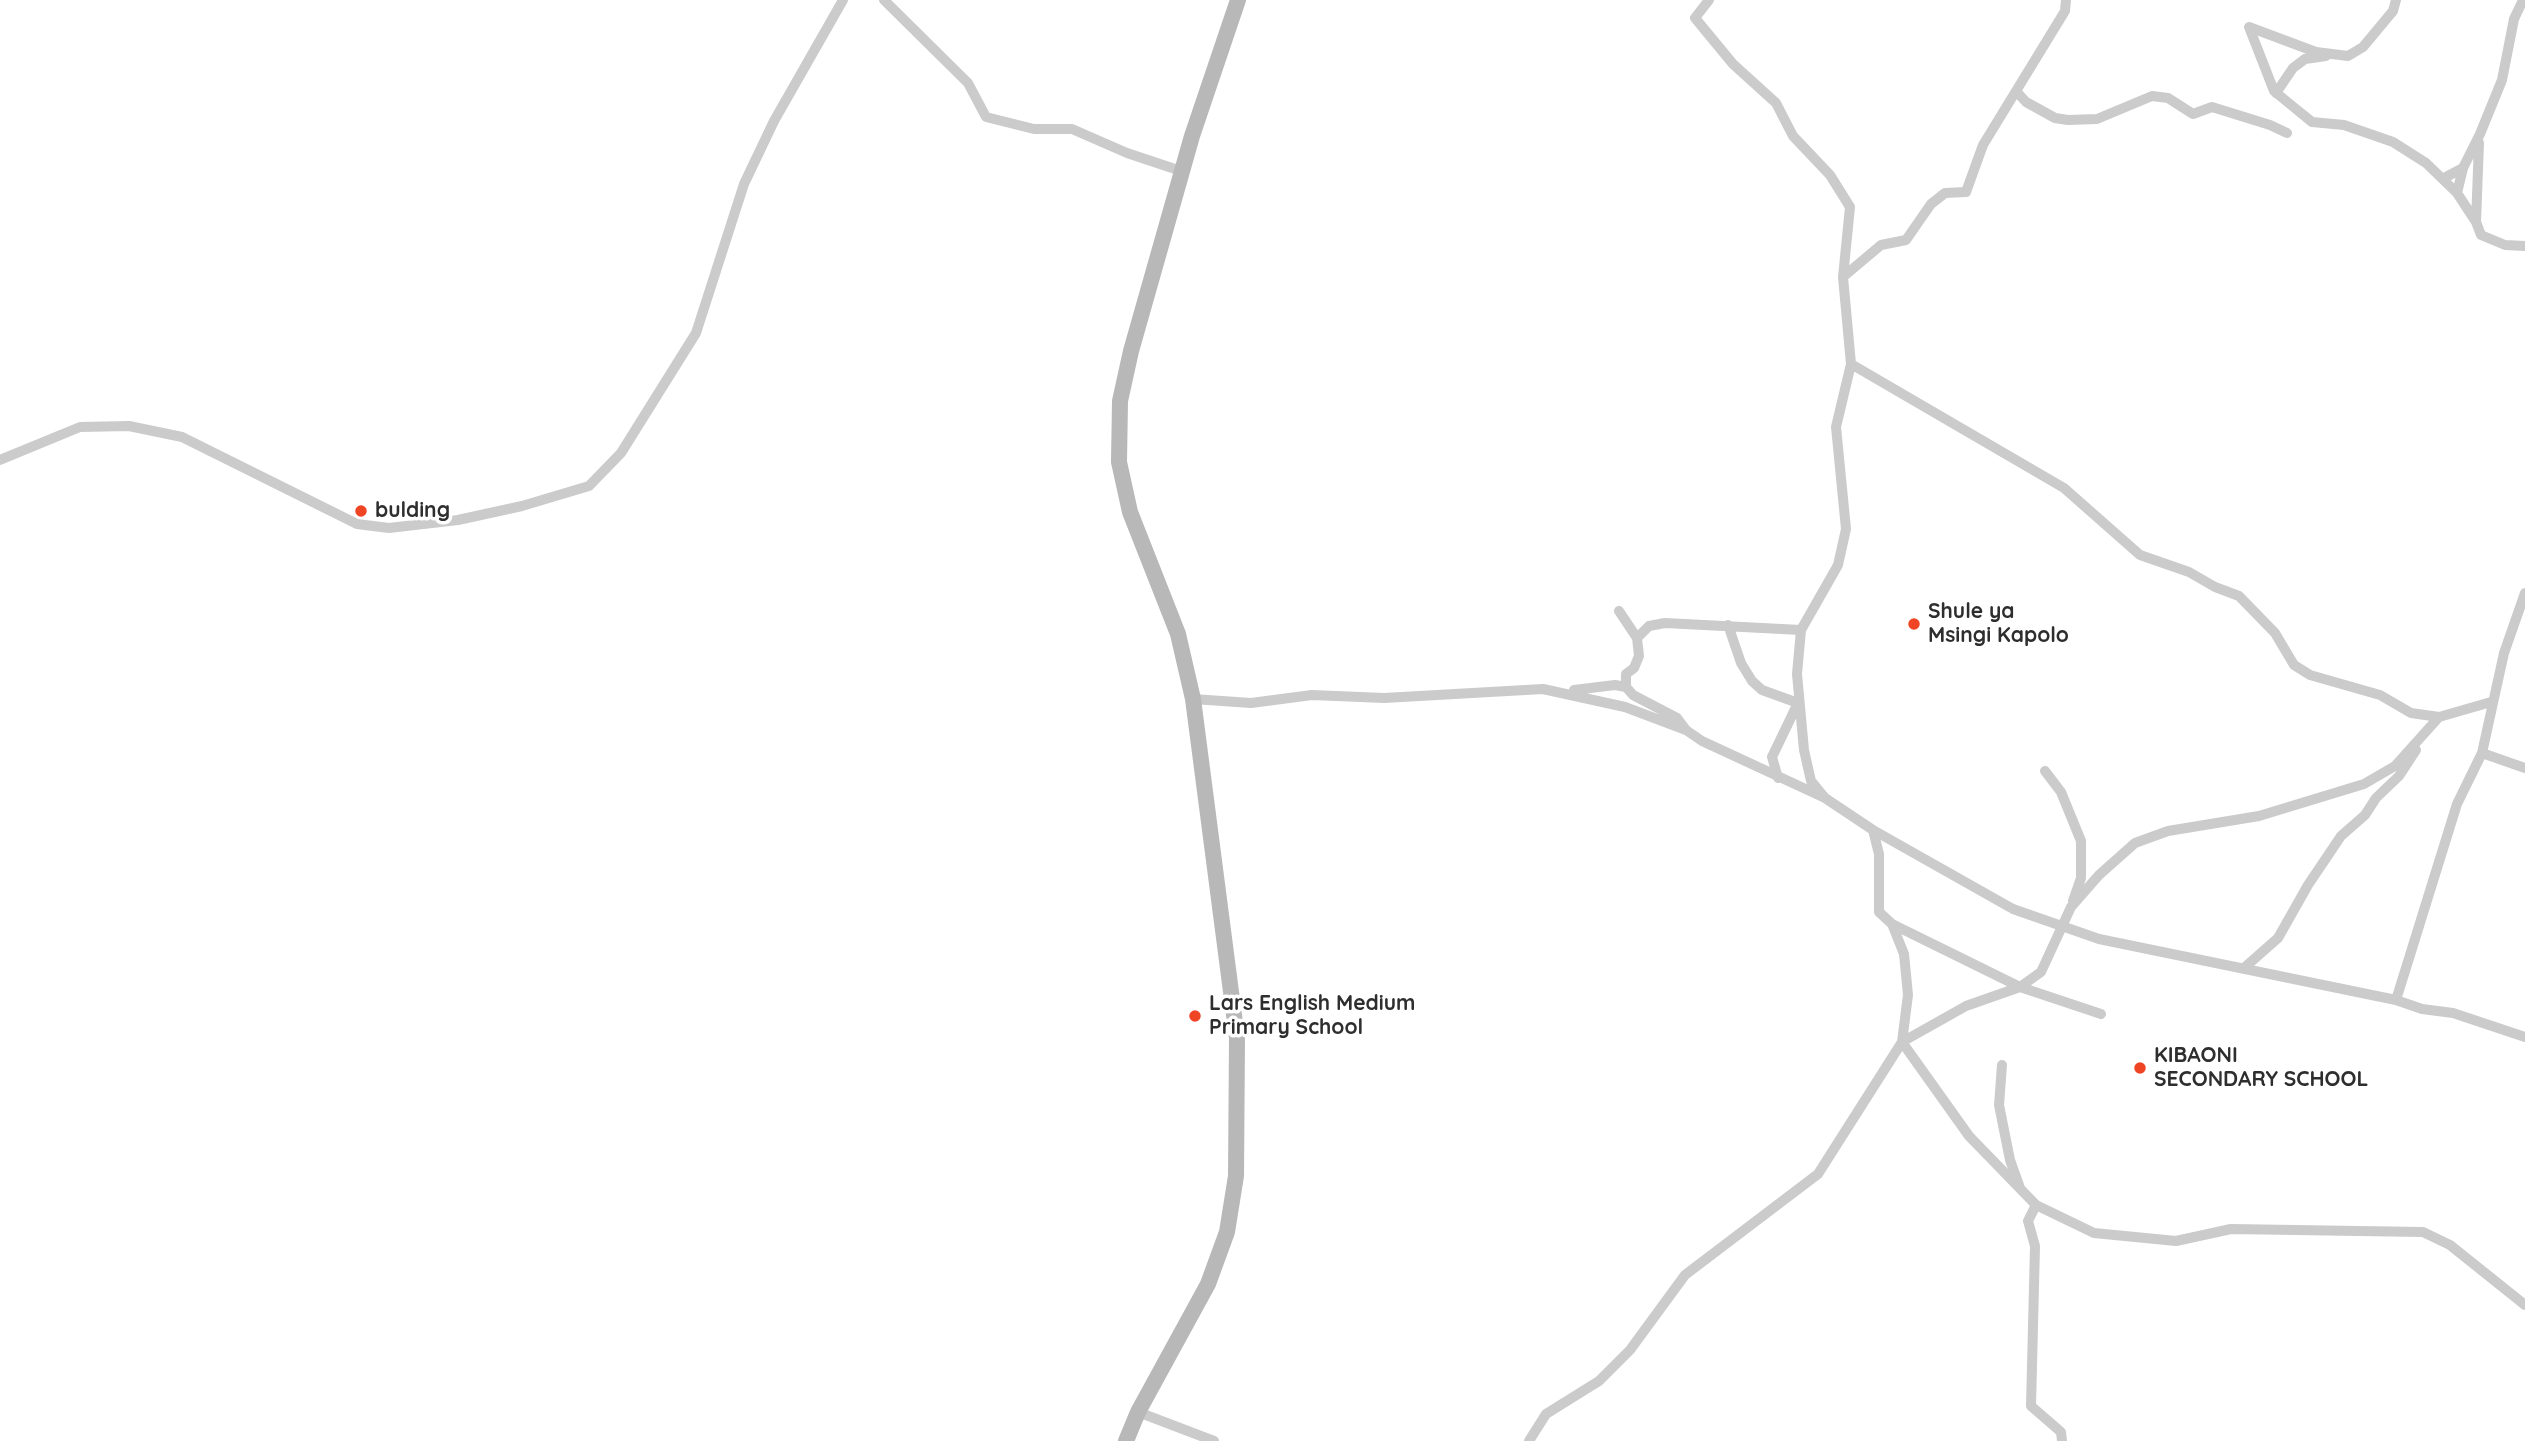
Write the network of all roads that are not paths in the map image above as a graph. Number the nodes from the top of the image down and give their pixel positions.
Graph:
1 (843, 0) edge
2 (884, 0) edge
3 (1238, 0) edge
4 (1709, 0) edge
5 (2066, 0) edge
6 (2396, 0) edge
7 (2523, 0) edge
8 (2332, 55) junction
9 (2016, 91) junction
10 (2276, 93) junction
11 (2287, 134) dead end
12 (2480, 134) junction
13 (2463, 168) junction
14 (1184, 172) junction
15 (2444, 178) junction
16 (2457, 193) junction
17 (2476, 222) junction
18 (2525, 246) edge
19 (1843, 276) junction
20 (1851, 364) junction
21 (0, 460) edge
22 (2525, 593) edge
23 (1619, 611) dead end
24 (1728, 625) junction
25 (1801, 630) junction
26 (1637, 638) junction
27 (1626, 687) junction
28 (1543, 689) junction
29 (1193, 699) junction
30 (2491, 702) junction
31 (1798, 703) junction
32 (2439, 717) junction
33 (1686, 730) junction
34 (2421, 740) junction
35 (1775, 747) junction
36 (2482, 753) junction
37 (1752, 764) junction
38 (2525, 768) edge
39 (2045, 771) dead end
40 (1778, 778) junction
41 (1825, 798) junction
42 (1873, 830) junction
43 (2071, 907) junction
44 (1892, 924) junction
45 (2060, 925) junction
46 (2244, 968) junction
47 (2020, 987) junction
48 (2396, 1000) junction
49 (2101, 1014) dead end
50 (2525, 1037) edge
51 (1902, 1042) junction
52 (2002, 1065) dead end
53 (2020, 1188) junction
54 (2036, 1205) junction
55 (2525, 1306) edge
56 (1138, 1412) junction
57 (1126, 1441) edge
58 (1214, 1441) edge
59 (1529, 1441) edge
60 (2062, 1441) edge

1 - 21 street
2 - 14 street
3 - 14 main road
4 - 19 street
5 - 9 street
6 - 8 street
7 - 12 street
8 - 10 street
8 - 10 street
9 - 11 street
9 - 19 street
10 - 15 street
12 - 13 street
12 - 17 street
13 - 15 street
13 - 16 street
14 - 29 main road
15 - 16 street
16 - 17 street
17 - 18 street
19 - 20 street
20 - 25 street
20 - 32 street
22 - 30 street
23 - 26 street
24 - 25 street
24 - 26 street
24 - 31 street
25 - 31 street
26 - 27 street
27 - 28 street
27 - 33 street
28 - 29 street
28 - 33 street
29 - 56 main road
30 - 32 street
30 - 36 street
31 - 35 street
31 - 41 street
32 - 34 street
33 - 37 street
34 - 43 street
34 - 46 street
35 - 37 street
35 - 40 street
36 - 38 street
36 - 48 street
37 - 40 street
39 - 43 street
40 - 41 street
41 - 42 street
42 - 44 street
42 - 45 street
43 - 45 street
44 - 47 street
44 - 51 street
45 - 46 street
45 - 47 street
46 - 48 street
47 - 49 street
47 - 51 street
48 - 50 street
51 - 53 street
51 - 59 street
52 - 53 street
53 - 54 street
54 - 55 street
54 - 60 street
56 - 57 main road
56 - 58 street

